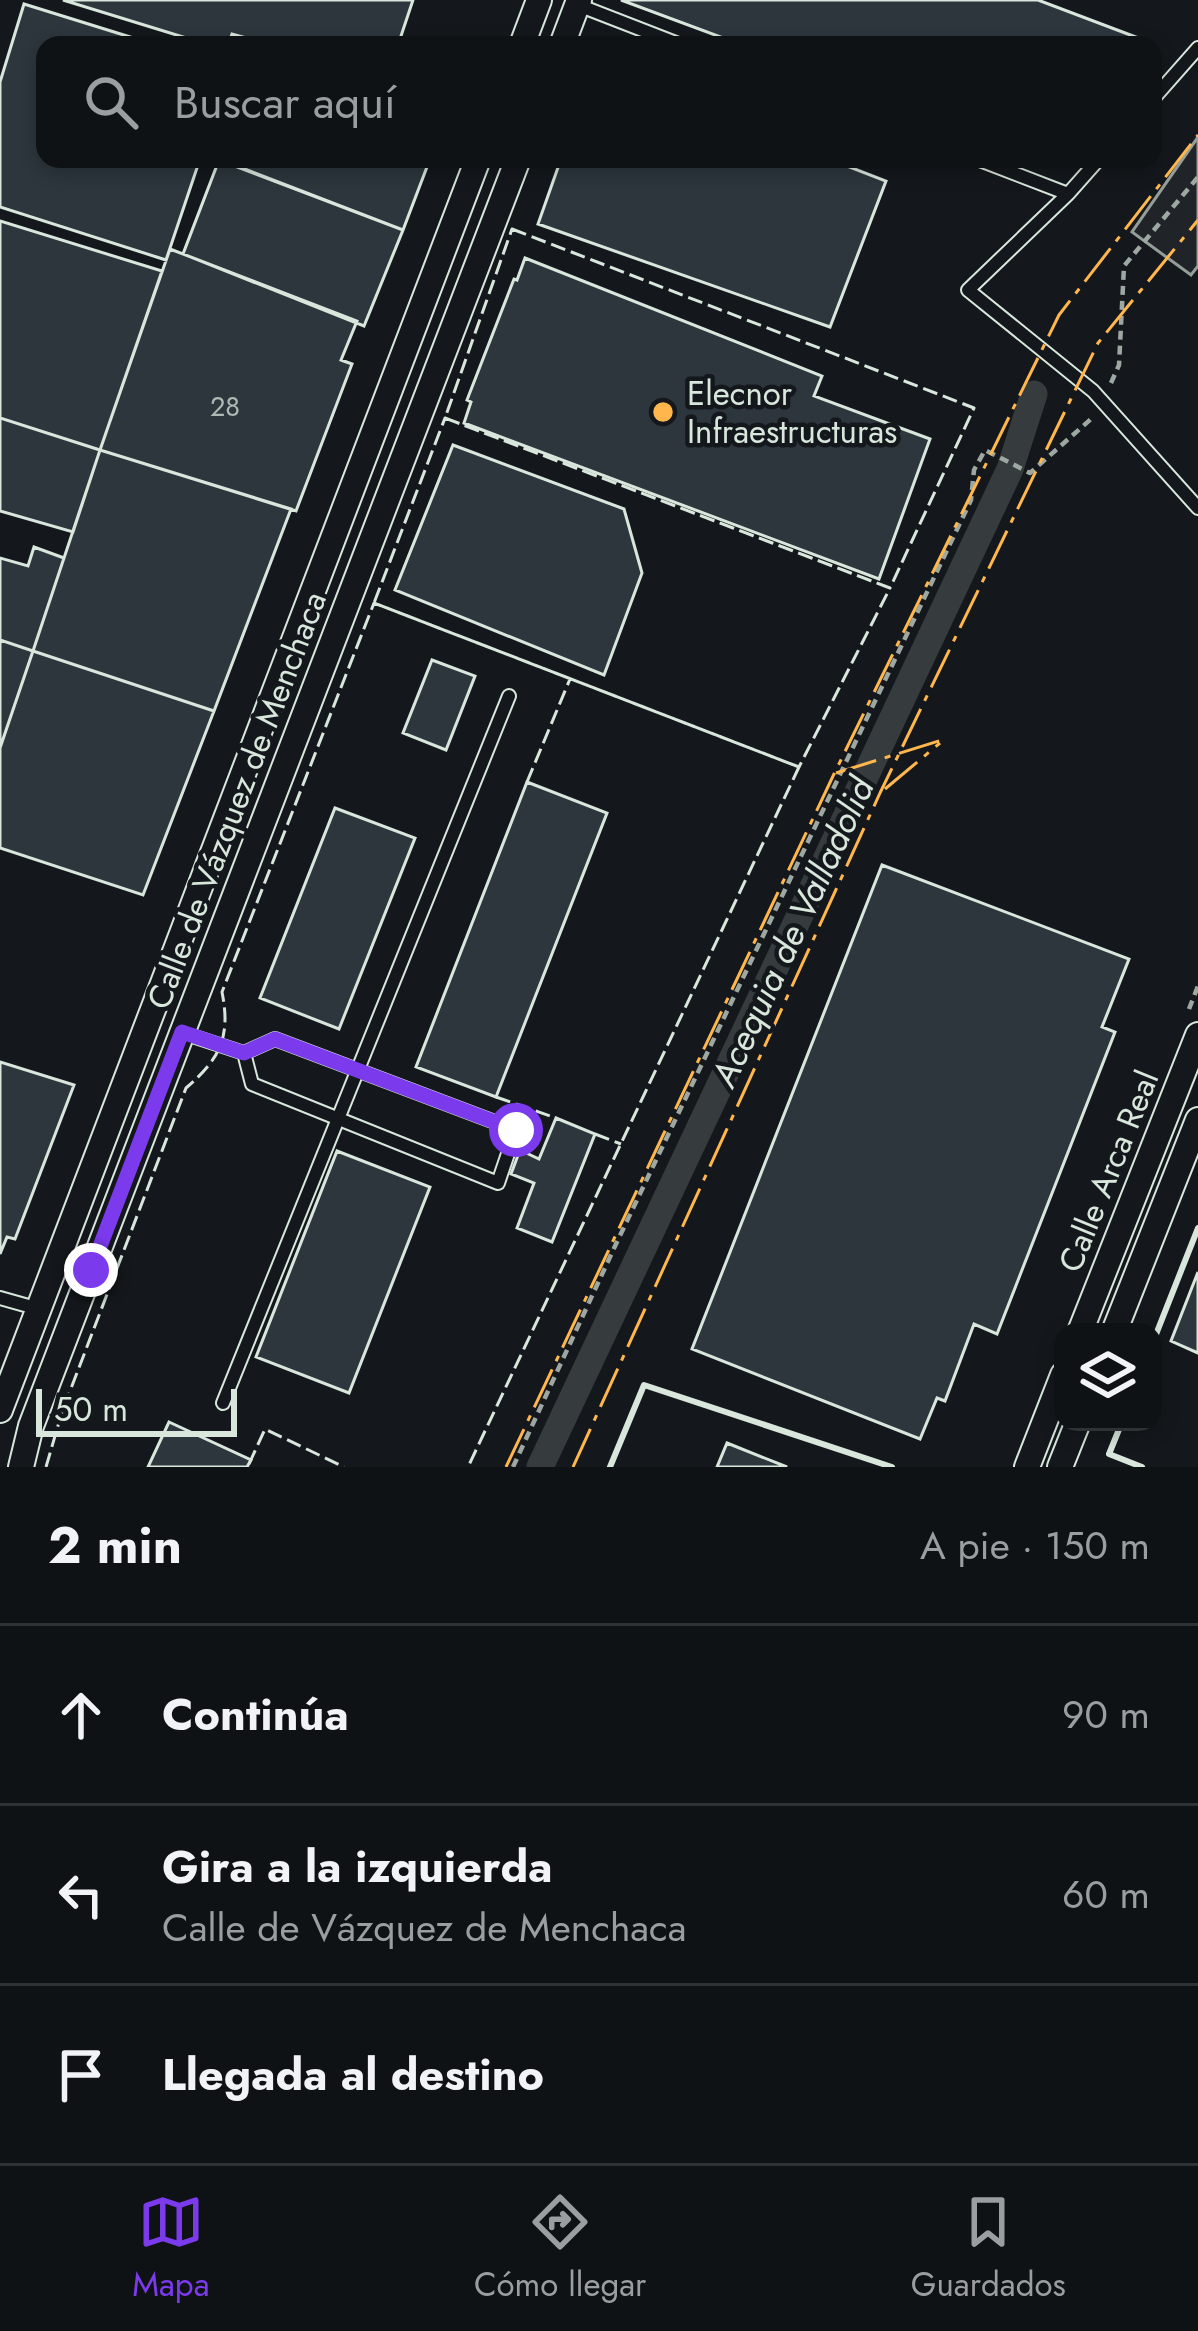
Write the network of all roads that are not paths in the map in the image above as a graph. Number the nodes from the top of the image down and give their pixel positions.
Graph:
1 (539, 0) edge
2 (578, 3) edge
3 (525, 36) edge
4 (565, 36) edge
5 (659, 36) edge
6 (1198, 48) edge
7 (1162, 89) edge
8 (475, 168) edge
9 (515, 168) edge
10 (1000, 168) edge
11 (1091, 168) edge
12 (1068, 194) junction
13 (1198, 508) edge
14 (509, 696) dead end
15 (182, 1032) junction
16 (1198, 1035) edge
17 (244, 1053) junction
18 (358, 1071) junction
19 (338, 1120) junction
20 (1198, 1120) edge
21 (0, 1298) edge
22 (38, 1309) junction
23 (1084, 1323) edge
24 (1118, 1323) edge
25 (1054, 1398) edge
26 (224, 1403) dead end
27 (0, 1410) edge
28 (1074, 1431) edge
29 (21, 1467) edge
30 (1027, 1467) edge
31 (1060, 1467) edge

1 - 3 street
2 - 4 street
2 - 5 lane
6 - 7 lane
8 - 22 street, Calle de Vázquez de Menchaca
9 - 15 street, Calle de Vázquez de Menchaca
10 - 12 lane
11 - 12 lane
12 - 13 lane
14 - 18 lane
15 - 17 lane
15 - 29 street, Calle de Vázquez de Menchaca
16 - 23 street, Calle Arca Real
17 - 18 lane
17 - 19 lane
18 - 19 lane
18 - 19 lane
19 - 26 lane
20 - 24 street, Calle Arca Real
21 - 22 lane
22 - 27 street, Calle de Vázquez de Menchaca
25 - 30 street
28 - 31 street

